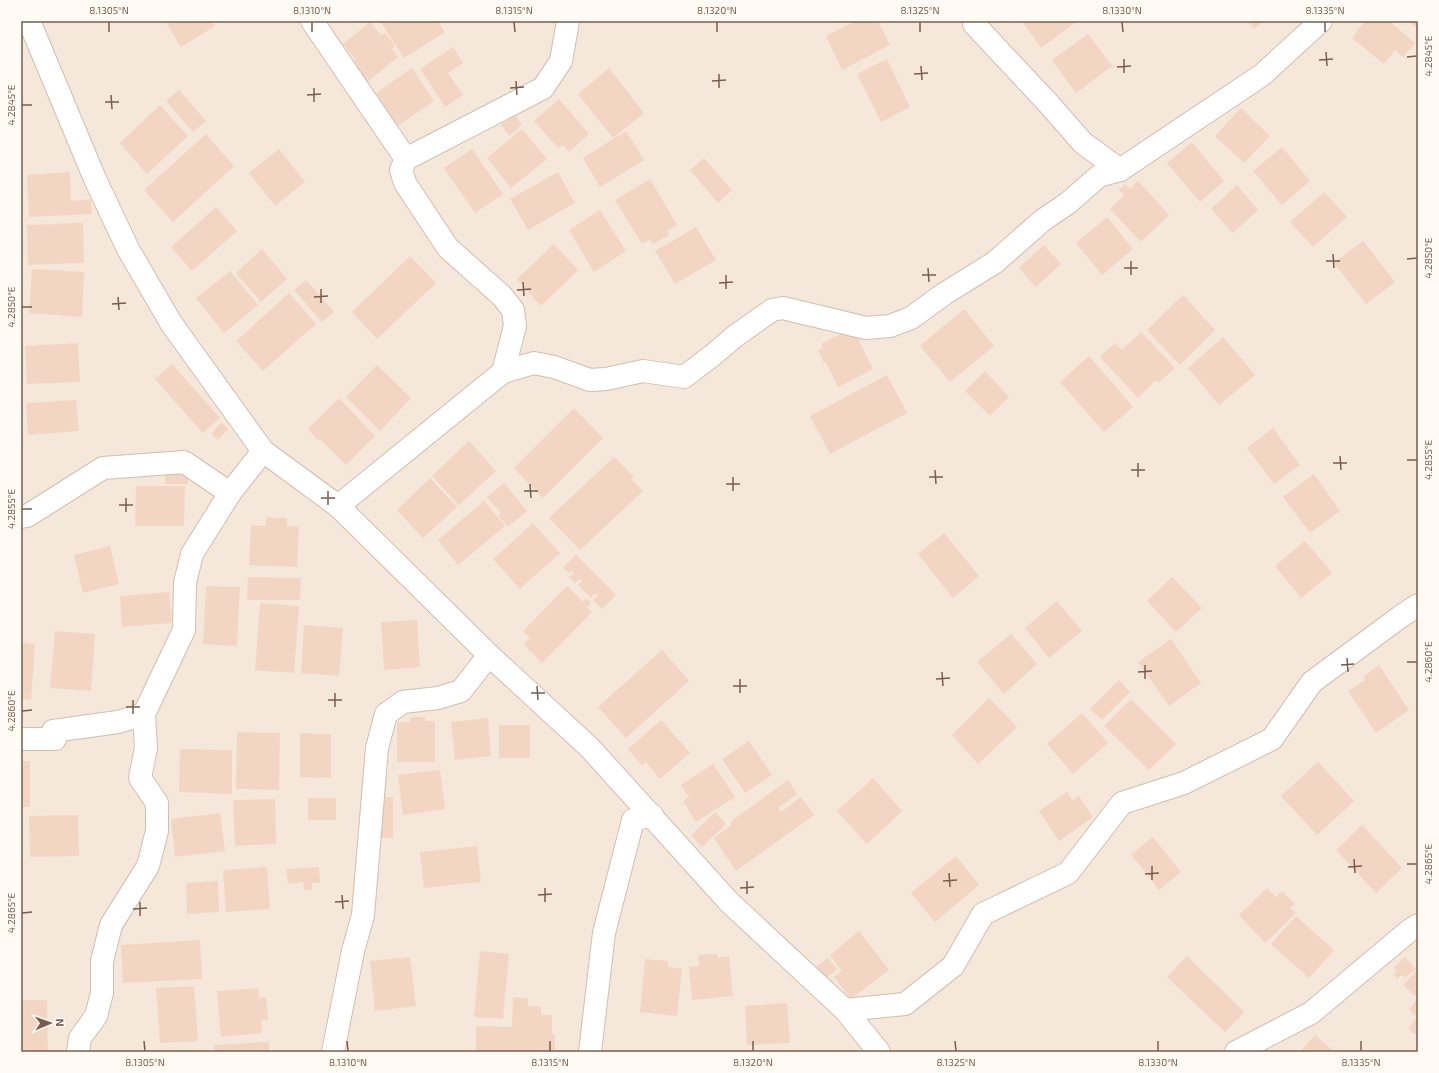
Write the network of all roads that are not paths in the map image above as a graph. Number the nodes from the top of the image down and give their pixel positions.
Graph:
1 (29, 21) edge
2 (312, 21) edge
3 (568, 21) edge
4 (974, 21) edge
5 (1321, 21) edge
6 (406, 159) junction
7 (1120, 170) junction
8 (503, 372) junction
9 (263, 451) junction
10 (230, 493) junction
11 (338, 506) junction
12 (21, 518) edge
13 (1418, 605) edge
14 (489, 655) junction
15 (144, 714) junction
16 (21, 739) edge
17 (652, 815) junction
18 (1418, 925) edge
19 (845, 1010) junction
20 (78, 1052) edge
21 (333, 1052) edge
22 (590, 1052) edge
23 (879, 1052) edge
24 (1236, 1052) edge

1 - 9 street
2 - 6 street
3 - 6 street
4 - 7 street
5 - 7 street
6 - 8 street
7 - 8 street
8 - 11 street
9 - 10 street
9 - 11 street
10 - 12 street
10 - 15 street
11 - 14 street
13 - 19 street
14 - 17 street
14 - 21 street
15 - 16 street
15 - 20 street
17 - 19 street
17 - 22 street
18 - 24 street
19 - 23 street

